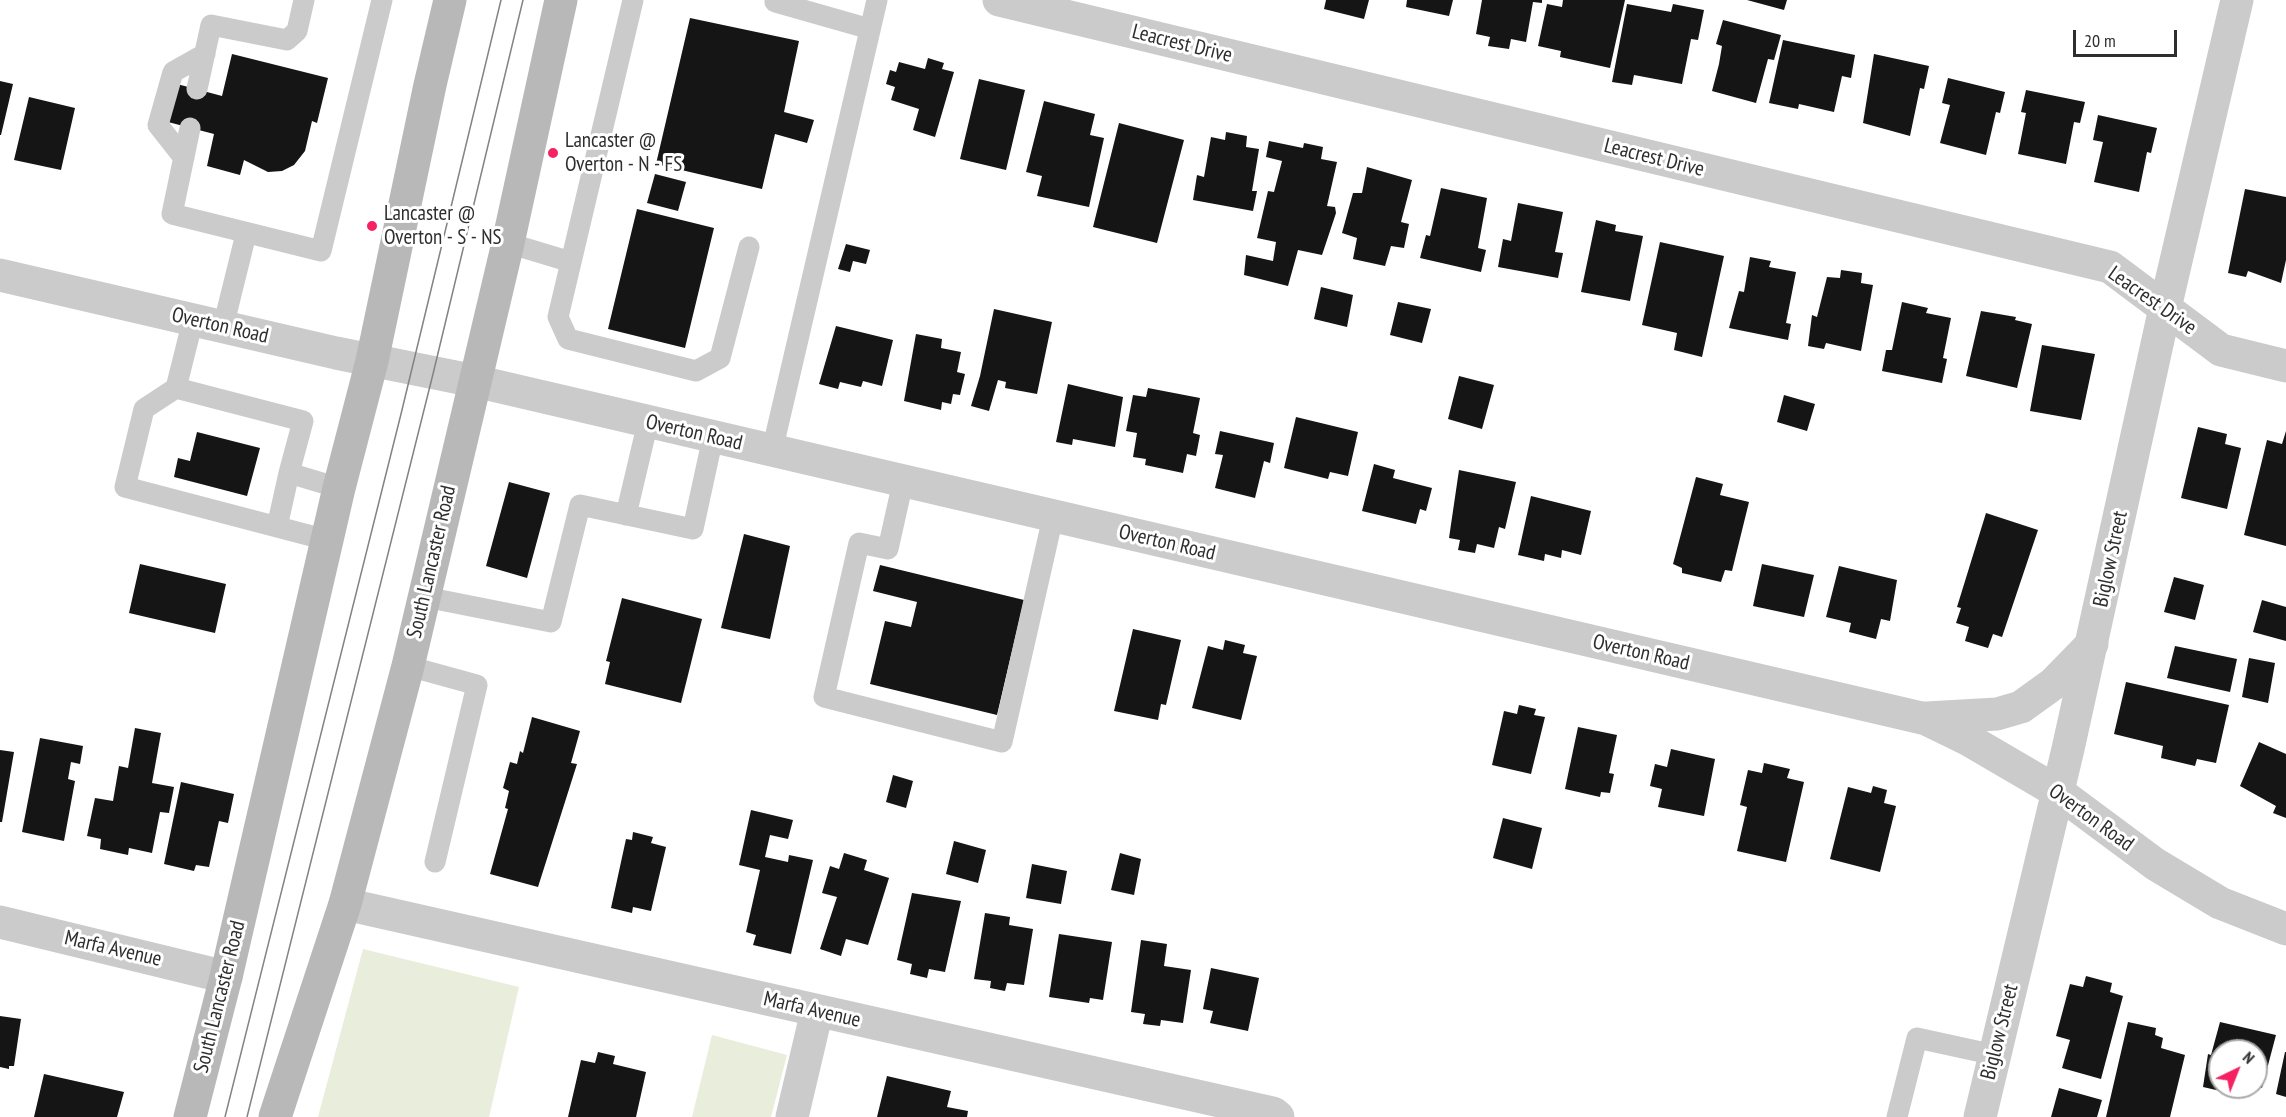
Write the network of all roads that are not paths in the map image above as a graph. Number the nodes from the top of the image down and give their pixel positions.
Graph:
1 (304, 0) edge
2 (382, 0) edge
3 (450, 0) edge
4 (561, 0) edge
5 (633, 0) edge
6 (877, 0) edge
7 (999, 0) edge
8 (2237, 0) edge
9 (772, 1) edge
10 (870, 29) junction
11 (205, 54) junction
12 (197, 89) dead end
13 (189, 128) dead end
14 (184, 158) junction
15 (246, 234) junction
16 (508, 243) junction
17 (749, 247) dead end
18 (571, 262) junction
19 (0, 275) edge
20 (2165, 308) junction
21 (208, 323) junction
22 (372, 361) junction
23 (2286, 366) edge
24 (475, 381) junction
25 (176, 388) junction
26 (648, 422) junction
27 (713, 437) junction
28 (772, 451) junction
29 (289, 473) junction
30 (903, 482) junction
31 (339, 488) junction
32 (626, 515) junction
33 (1053, 517) junction
34 (277, 526) junction
35 (327, 540) junction
36 (425, 597) junction
37 (2092, 644) junction
38 (408, 666) junction
39 (1926, 718) junction
40 (2058, 792) junction
41 (435, 862) dead end
42 (345, 904) junction
43 (0, 922) edge
44 (2286, 929) edge
45 (226, 977) junction
46 (817, 1011) junction
47 (1995, 1055) junction
48 (190, 1117) edge
49 (275, 1117) edge
50 (792, 1117) edge
51 (1278, 1117) edge
52 (1897, 1117) edge
53 (1980, 1117) edge

1 - 11 lane
2 - 15 lane
3 - 22 main road, South Lancaster Road
4 - 16 main road, South Lancaster Road
5 - 18 lane
6 - 10 lane
7 - 20 street, Leacrest Drive
8 - 20 street, Biglow Street
9 - 10 lane
10 - 28 lane
11 - 12 lane
11 - 14 lane
13 - 14 lane
14 - 15 lane
15 - 21 lane
16 - 18 lane
16 - 24 main road, South Lancaster Road
17 - 18 lane
19 - 21 street, Overton Road
20 - 23 street, Leacrest Drive
20 - 37 street, Biglow Street
21 - 22 street, Overton Road
21 - 25 lane
22 - 24 street, Overton Road
22 - 31 main road, South Lancaster Road
24 - 26 street, Overton Road
24 - 36 main road, South Lancaster Road
25 - 29 lane
25 - 34 lane
26 - 27 street, Overton Road
26 - 32 lane
27 - 28 street, Overton Road
27 - 32 lane
28 - 30 street, Overton Road
29 - 31 lane
29 - 34 lane
30 - 33 street, Overton Road
30 - 33 lane
31 - 35 main road, South Lancaster Road
32 - 36 lane
33 - 39 street, Overton Road
34 - 35 lane
35 - 45 main road, South Lancaster Road
36 - 38 main road, South Lancaster Road
37 - 39 street
37 - 40 street, Biglow Street
38 - 41 lane
38 - 42 main road, South Lancaster Road
39 - 40 street, Overton Road
40 - 44 street, Overton Road
40 - 47 street, Biglow Street
42 - 46 street, Marfa Avenue
42 - 49 main road, South Lancaster Road
43 - 45 street, Marfa Avenue
45 - 48 main road, South Lancaster Road
46 - 50 street
46 - 51 street, Marfa Avenue
47 - 52 lane
47 - 53 street, Biglow Street

